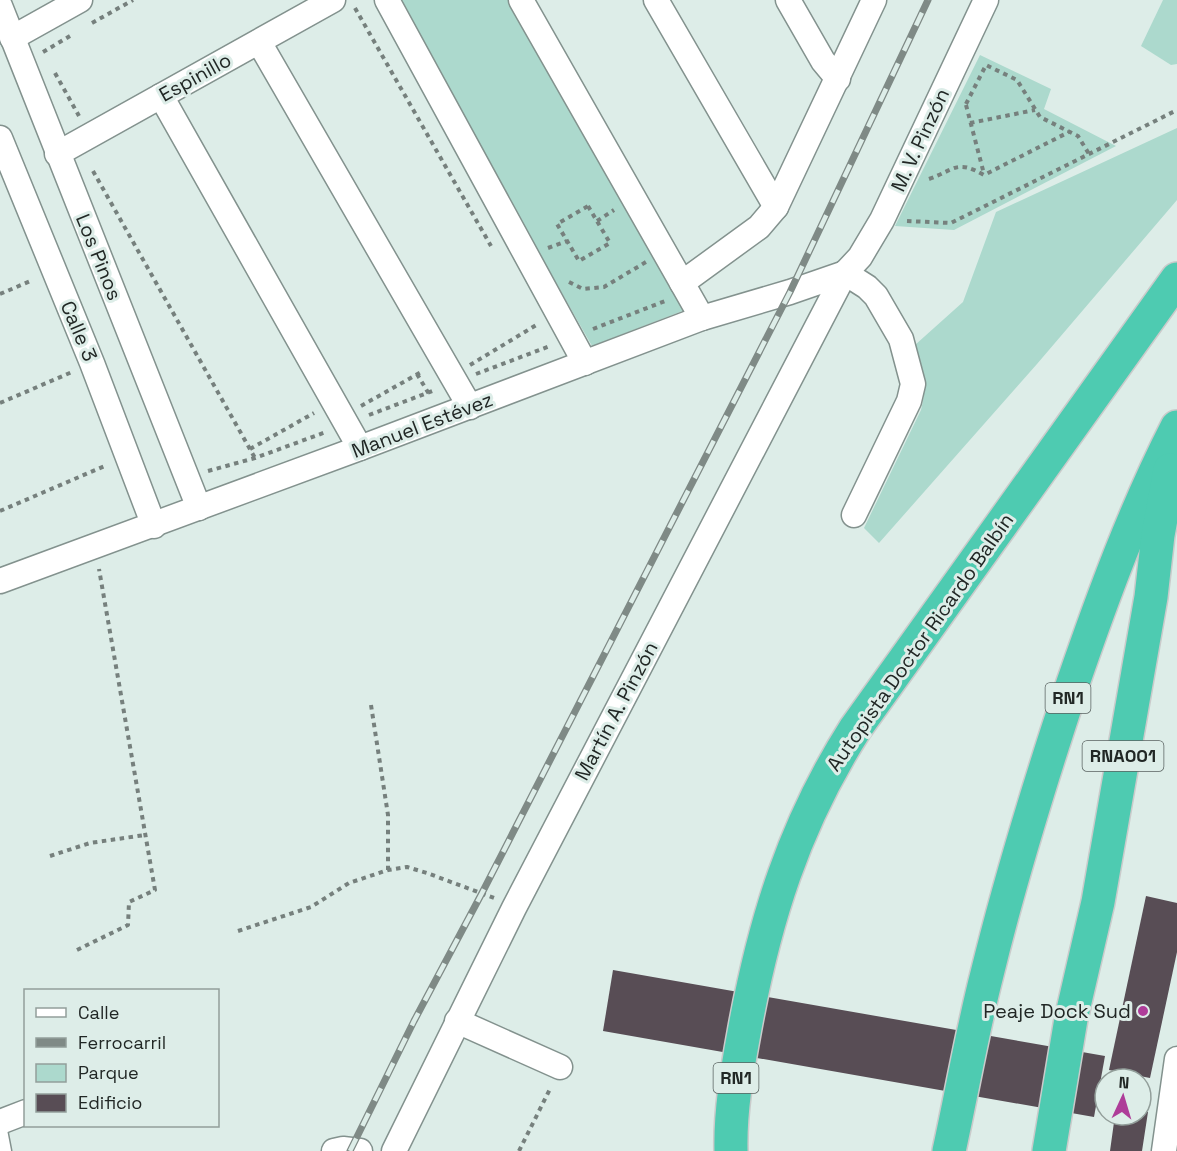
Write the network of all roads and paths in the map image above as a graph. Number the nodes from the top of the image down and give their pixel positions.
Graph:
1 (80, 0) edge
2 (133, 0) edge
3 (333, 0) edge
4 (350, 0) edge
5 (387, 0) edge
6 (521, 0) edge
7 (656, 0) edge
8 (788, 0) edge
9 (874, 0) edge
10 (986, 0) edge
11 (0, 6) edge
12 (83, 29) dead end
13 (73, 34) dead end
14 (12, 38) junction
15 (259, 42) junction
16 (48, 61) dead end
17 (53, 70) dead end
18 (838, 79) junction
19 (161, 96) junction
20 (966, 105) junction
21 (1035, 110) junction
22 (1177, 111) edge
23 (961, 114) dead end
24 (970, 123) junction
25 (1070, 132) junction
26 (0, 138) edge
27 (75, 144) junction
28 (1089, 154) junction
29 (931, 171) dead end
30 (984, 175) junction
31 (776, 207) junction
32 (619, 208) dead end
33 (882, 220) junction
34 (597, 221) junction
35 (567, 241) junction
36 (543, 249) dead end
37 (496, 254) dead end
38 (649, 260) dead end
39 (53, 272) junction
40 (845, 273) junction
41 (1177, 279) edge
42 (566, 280) dead end
43 (682, 283) junction
44 (0, 294) edge
45 (558, 312) junction
46 (530, 315) dead end
47 (702, 318) junction
48 (536, 325) junction
49 (93, 363) junction
50 (585, 363) junction
51 (447, 368) junction
52 (0, 403) edge
53 (470, 407) junction
54 (338, 409) junction
55 (1176, 428) edge
56 (360, 448) junction
57 (250, 449) junction
58 (127, 457) junction
59 (255, 458) dead end
60 (199, 508) junction
61 (0, 511) edge
62 (854, 515) dead end
63 (154, 526) junction
64 (93, 549) junction
65 (0, 581) edge
66 (371, 705) dead end
67 (145, 835) junction
68 (50, 856) dead end
69 (388, 870) junction
70 (514, 908) junction
71 (238, 931) dead end
72 (76, 950) dead end
73 (457, 1021) junction
74 (1177, 1059) edge
75 (560, 1067) joint
76 (24, 1113) edge
77 (0, 1123) edge
78 (5, 1151) edge
79 (334, 1151) edge
80 (360, 1151) edge
81 (394, 1151) edge
82 (519, 1151) edge
83 (731, 1151) edge
84 (949, 1151) edge
85 (1049, 1151) edge
86 (1164, 1151) edge

1 - 14 street
2 - 12 path
3 - 15 street, Espinillo
4 - 37 path
5 - 45 street
6 - 43 street
7 - 31 street
8 - 18 street
9 - 18 street
10 - 33 street, M. V. Pinzón
11 - 14 street, Los Pinos
13 - 16 path
14 - 27 street, Los Pinos
15 - 19 street, Espinillo
15 - 51 street
17 - 27 path
18 - 31 street
19 - 27 street, Espinillo
19 - 54 street
20 - 21 path
20 - 23 path
20 - 24 path
21 - 24 path
21 - 25 path
22 - 28 path
24 - 30 path
25 - 28 path
25 - 30 path
26 - 39 street, Calle 3
27 - 57 path
27 - 60 street, Los Pinos
28 - 33 path
29 - 30 path
31 - 43 street
32 - 34 path
33 - 40 street, M. V. Pinzón
34 - 35 path
34 - 35 path
35 - 36 path
38 - 42 path
39 - 44 path
39 - 49 street, Calle 3
40 - 47 street, Manuel Estévez
40 - 62 street
40 - 70 street, Martín A. Pinzón
41 - 83 highway, Autopista Doctor Ricardo Balbín / RN1
43 - 47 street
45 - 48 path
45 - 50 street
46 - 48 path
47 - 50 street, Manuel Estévez
48 - 51 path
49 - 52 path
49 - 58 street, Calle 3
50 - 53 street, Manuel Estévez
51 - 53 street
51 - 54 path
53 - 56 street, Manuel Estévez
54 - 56 street
54 - 57 path
55 - 84 highway, RN1
55 - 85 highway, RNA001
56 - 60 street, Manuel Estévez
57 - 59 path
58 - 61 path
58 - 63 street, Calle 3
60 - 63 street, Manuel Estévez
63 - 64 street, Manuel Estévez
64 - 65 street, Manuel Estévez
64 - 67 path
66 - 69 path
67 - 68 path
67 - 72 path
69 - 70 path
69 - 71 path
70 - 73 street, Martín A. Pinzón
73 - 75 street
73 - 81 street, Martín A. Pinzón
74 - 86 street
75 - 82 path
76 - 77 street
77 - 78 lane
79 - 80 street

